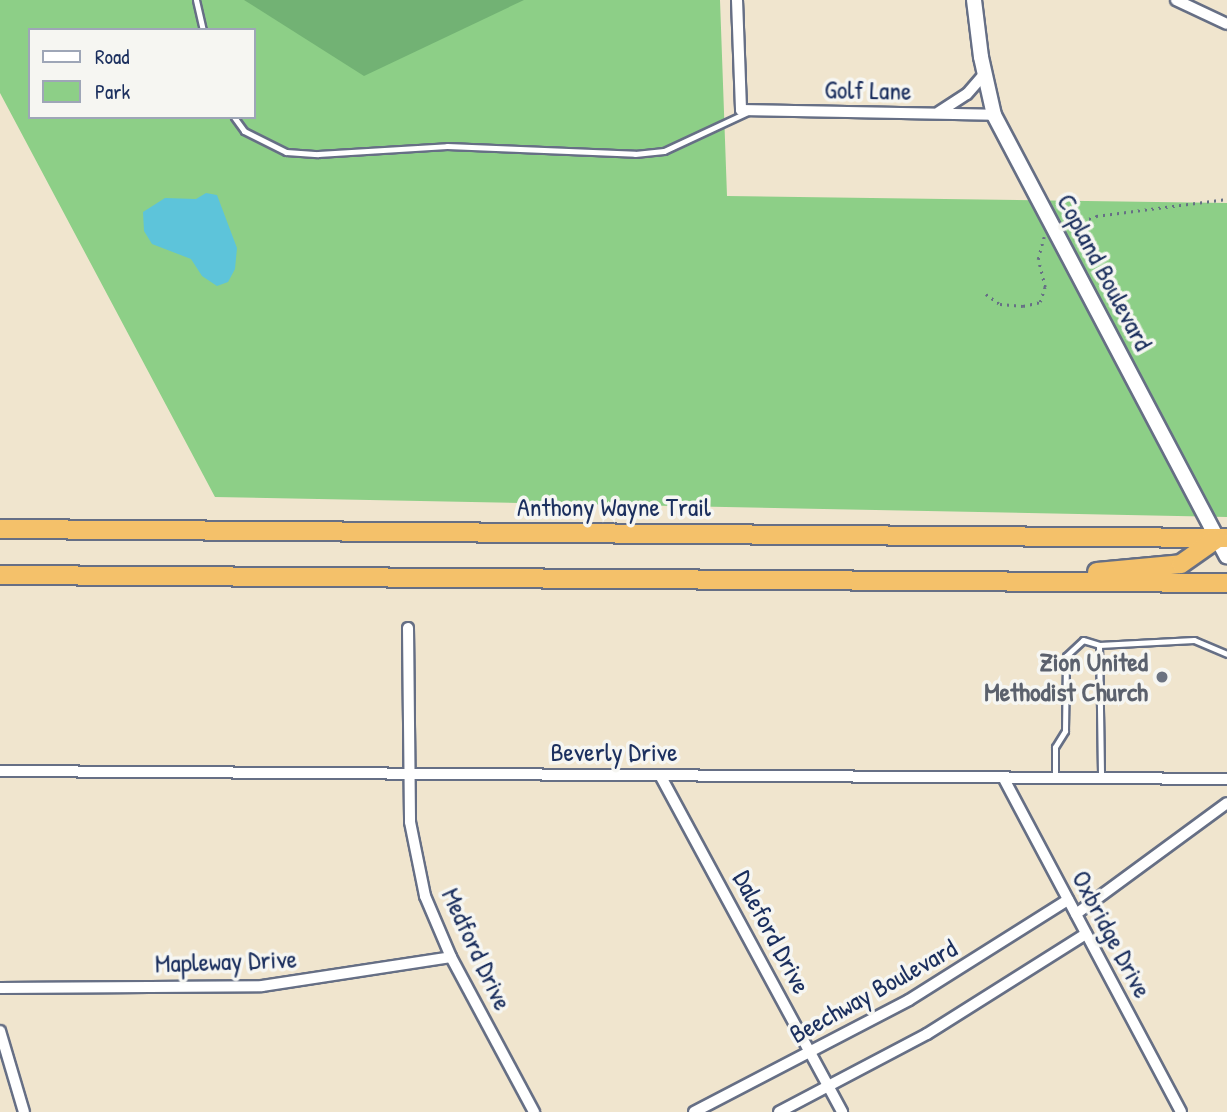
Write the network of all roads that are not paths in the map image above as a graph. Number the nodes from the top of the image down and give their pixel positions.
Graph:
1 (196, 0) edge
2 (737, 0) edge
3 (974, 0) edge
4 (1175, 0) edge
5 (1227, 24) edge
6 (203, 28) edge
7 (985, 73) junction
8 (746, 110) junction
9 (937, 114) junction
10 (995, 115) junction
11 (235, 119) edge
12 (0, 529) edge
13 (1222, 538) edge
14 (1227, 556) edge
15 (0, 575) edge
16 (1003, 581) junction
17 (1227, 583) edge
18 (408, 628) dead end
19 (1099, 645) junction
20 (1227, 654) edge
21 (0, 771) edge
22 (408, 773) junction
23 (660, 775) junction
24 (1003, 777) junction
25 (1055, 778) junction
26 (1101, 778) junction
27 (1227, 779) edge
28 (1227, 803) edge
29 (1068, 900) junction
30 (1076, 915) junction
31 (1086, 934) junction
32 (451, 957) junction
33 (0, 988) edge
34 (0, 1031) edge
35 (810, 1052) junction
36 (828, 1086) junction
37 (24, 1112) edge
38 (534, 1112) edge
39 (694, 1112) edge
40 (779, 1112) edge
41 (842, 1112) edge
42 (1181, 1112) edge

1 - 6 lane
2 - 8 street
3 - 7 street, Copland Boulevard
4 - 5 street
7 - 9 street
7 - 10 street, Copland Boulevard
8 - 9 street, Golf Lane
8 - 11 lane
9 - 10 street, Golf Lane
10 - 13 street, Copland Boulevard
12 - 13 highway, Anthony Wayne Trail
13 - 14 street, Copland Boulevard
13 - 16 highway
15 - 16 highway
16 - 17 highway
18 - 22 street, Medford Drive
19 - 20 lane
19 - 25 lane
19 - 26 lane
21 - 22 street, Beverly Drive
22 - 23 street, Beverly Drive
22 - 32 street, Medford Drive
23 - 24 street, Beverly Drive
23 - 35 street, Daleford Drive
24 - 25 street, Beverly Drive
24 - 29 street, Oxbridge Drive
25 - 26 street, Beverly Drive
26 - 27 street, Beverly Drive
28 - 30 street
29 - 30 street, Oxbridge Drive
29 - 35 street, Beechway Boulevard
30 - 31 street, Oxbridge Drive
31 - 36 street
31 - 42 street, Oxbridge Drive
32 - 33 street, Mapleway Drive
32 - 38 street, Medford Drive
34 - 37 street
35 - 36 street, Daleford Drive
35 - 39 street, Beechway Boulevard
36 - 40 street
36 - 41 street, Daleford Drive

